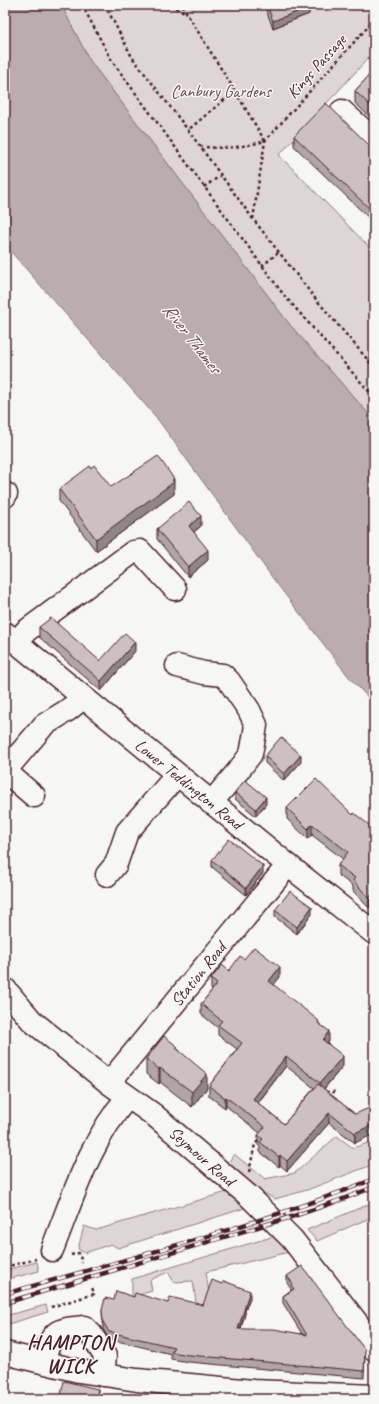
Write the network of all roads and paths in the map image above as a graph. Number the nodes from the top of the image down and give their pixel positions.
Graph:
1 (90, 5) edge
2 (105, 5) edge
3 (170, 5) edge
4 (183, 5) edge
5 (83, 6) edge
6 (187, 14) junction
7 (374, 20) edge
8 (235, 91) junction
9 (342, 111) dead end
10 (188, 130) junction
11 (374, 140) edge
12 (265, 141) junction
13 (199, 146) junction
14 (220, 176) junction
15 (204, 187) junction
16 (253, 219) junction
17 (279, 252) junction
18 (262, 266) junction
19 (374, 367) edge
20 (374, 397) edge
21 (175, 589) dead end
22 (11, 637) edge
23 (177, 666) dead end
24 (83, 698) junction
25 (5, 771) edge
26 (177, 775) junction
27 (34, 796) dead end
28 (211, 803) junction
29 (288, 865) junction
30 (107, 875) dead end
31 (374, 934) edge
32 (5, 989) edge
33 (109, 1083) junction
34 (323, 1092) edge
35 (336, 1092) dead end
36 (128, 1096) junction
37 (261, 1138) edge
38 (250, 1171) dead end
39 (52, 1250) joint
40 (79, 1252) dead end
41 (82, 1263) dead end
42 (5, 1267) edge
43 (92, 1287) dead end
44 (51, 1307) dead end
45 (374, 1349) edge
46 (5, 1353) edge
47 (43, 1362) junction
48 (103, 1375) junction
49 (209, 1393) edge
50 (374, 1396) edge

1 - 5 path
2 - 10 path
3 - 6 path
4 - 6 path
5 - 15 path
6 - 8 path
7 - 12 path, Kings Passage
8 - 10 path
8 - 12 path
9 - 11 street
10 - 13 path
12 - 13 path
12 - 16 path
13 - 14 path
14 - 15 path
14 - 16 path
15 - 18 path
16 - 17 path
17 - 18 path
17 - 19 path
18 - 20 path
21 - 22 street
22 - 24 street, Lower Teddington Road
23 - 28 street
24 - 25 street
24 - 26 street, Lower Teddington Road
25 - 27 street
26 - 28 street, Lower Teddington Road
26 - 30 street
28 - 29 street, Lower Teddington Road
29 - 31 street, Lower Teddington Road
29 - 33 street, Station Road
32 - 33 street, Seymour Road
33 - 36 street, Seymour Road
34 - 35 path
36 - 39 street
36 - 45 street, Seymour Road
37 - 38 path
39 - 42 path
40 - 41 path
43 - 44 path
46 - 47 street
47 - 48 street
47 - 48 street
48 - 49 street
49 - 50 street

